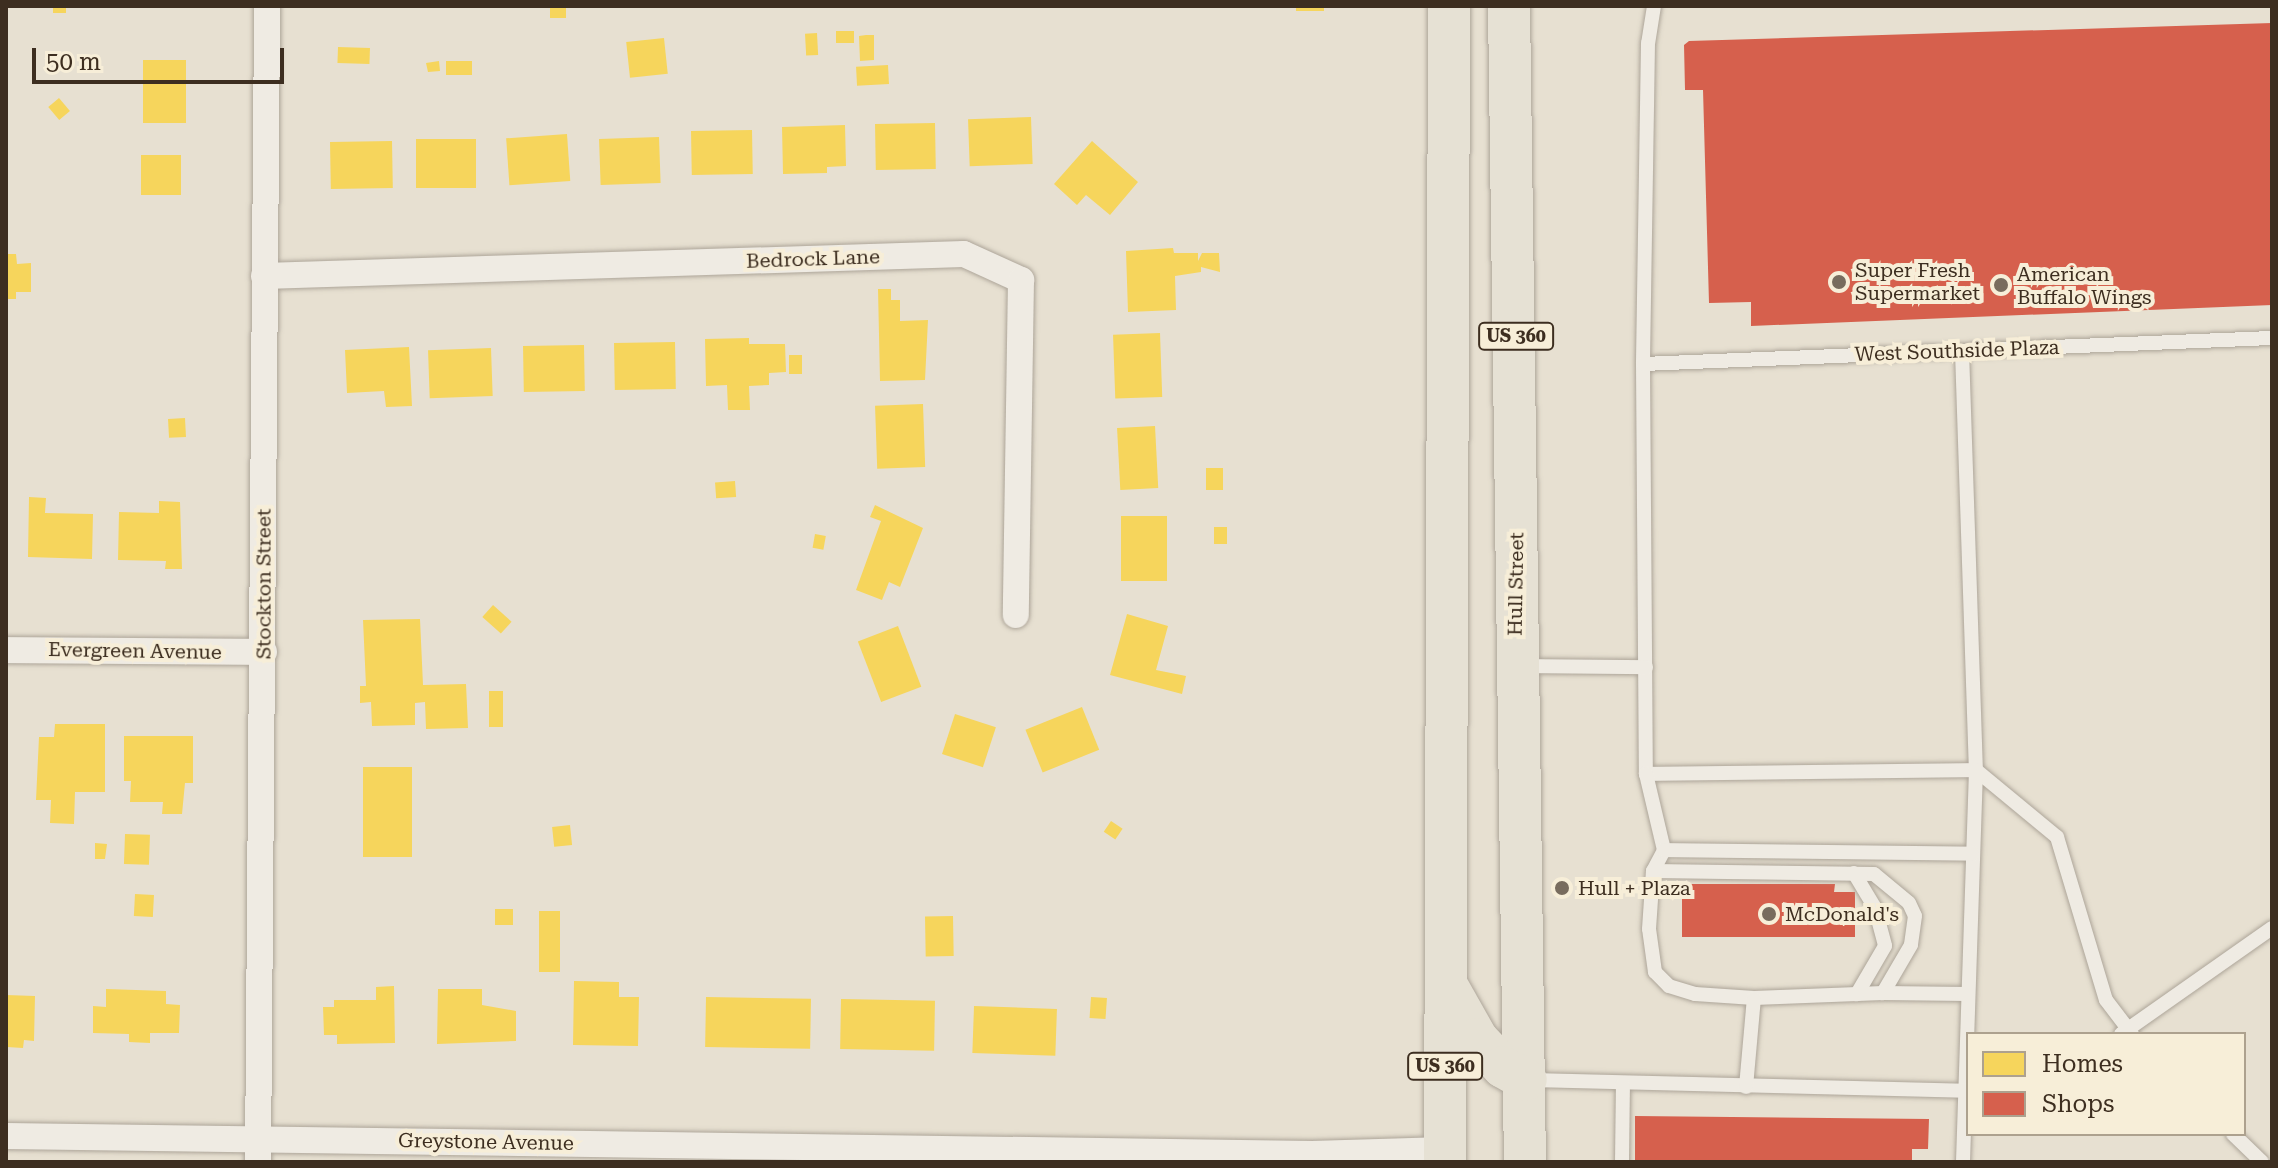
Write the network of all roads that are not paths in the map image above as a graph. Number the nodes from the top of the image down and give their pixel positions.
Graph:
1 (267, 6) edge
2 (1449, 6) edge
3 (1509, 6) edge
4 (1654, 6) edge
5 (264, 276) junction
6 (2272, 338) edge
7 (1962, 351) junction
8 (1643, 364) junction
9 (1016, 615) dead end
10 (6, 650) edge
11 (264, 652) junction
12 (1515, 667) junction
13 (1646, 667) junction
14 (1976, 770) junction
15 (1646, 774) junction
16 (1664, 850) junction
17 (1972, 854) junction
18 (1653, 871) junction
19 (1854, 873) junction
20 (2272, 928) edge
21 (1445, 983) junction
22 (1883, 993) junction
23 (1857, 994) junction
24 (1967, 994) junction
25 (1754, 998) junction
26 (1966, 1032) edge
27 (2127, 1032) edge
28 (1966, 1042) edge
29 (1526, 1080) junction
30 (1623, 1085) junction
31 (1746, 1087) junction
32 (1965, 1091) edge
33 (6, 1136) edge
34 (2235, 1136) edge
35 (258, 1150) edge
36 (1246, 1158) edge
37 (1312, 1158) edge
38 (1451, 1158) edge
39 (1525, 1162) edge
40 (1622, 1162) edge
41 (1963, 1162) edge
42 (2262, 1162) edge

1 - 5 street, Stockton Street
2 - 21 main road, US 360
3 - 12 main road, Hull Street / US 360
4 - 8 lane
5 - 9 street, Bedrock Lane
5 - 11 street, Stockton Street
6 - 7 lane, West Southside Plaza
7 - 8 lane, West Southside Plaza
7 - 14 lane
8 - 13 lane
10 - 11 street, Evergreen Avenue
11 - 35 street, Stockton Street
12 - 13 lane
12 - 29 main road, Hull Street / US 360
13 - 15 lane
14 - 15 lane
14 - 17 lane
14 - 27 lane
15 - 16 lane
16 - 17 lane
16 - 18 lane
17 - 24 lane
18 - 19 lane
18 - 25 lane
19 - 22 lane
19 - 23 lane
20 - 27 lane
21 - 29 main road
21 - 38 main road, US 360
22 - 23 lane
22 - 24 lane
23 - 25 lane
24 - 26 lane
25 - 31 lane
28 - 32 lane
29 - 30 lane
29 - 39 main road, Hull Street / US 360
30 - 31 lane
30 - 40 lane
31 - 32 lane
32 - 41 lane
33 - 35 street, Greystone Avenue
34 - 42 lane
35 - 36 street, Greystone Avenue
36 - 37 street, Greystone Avenue
37 - 38 street, Greystone Avenue

